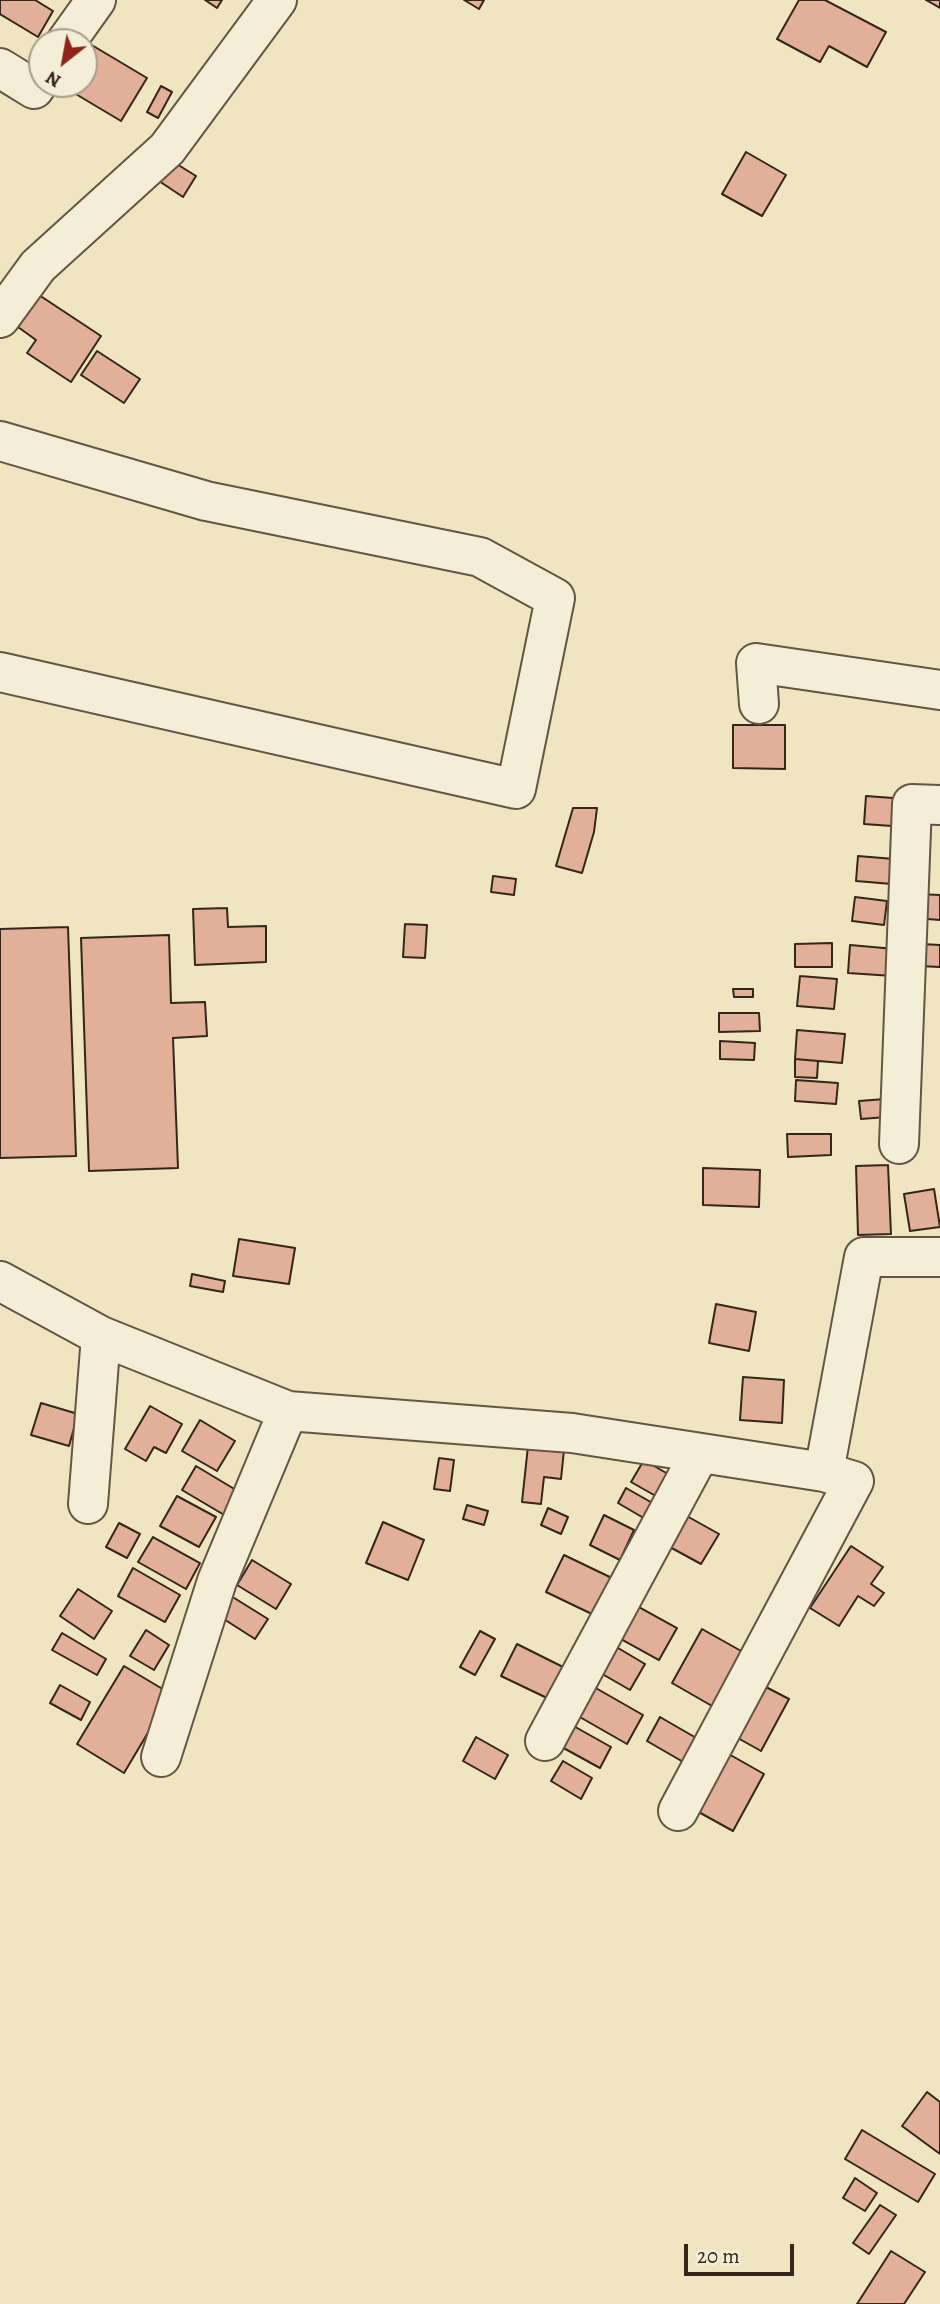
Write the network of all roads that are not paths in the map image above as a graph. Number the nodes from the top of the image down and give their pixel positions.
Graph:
1 (96, 0) edge
2 (277, 0) edge
3 (76, 28) edge
4 (0, 68) edge
5 (28, 85) edge
6 (0, 318) edge
7 (0, 441) edge
8 (0, 672) edge
9 (940, 690) edge
10 (759, 704) dead end
11 (940, 806) edge
12 (899, 1144) dead end
13 (940, 1257) edge
14 (0, 1281) edge
15 (102, 1336) junction
16 (288, 1411) junction
17 (700, 1453) junction
18 (824, 1472) junction
19 (88, 1504) dead end
20 (545, 1741) dead end
21 (161, 1756) dead end
22 (678, 1811) dead end

1 - 3 street
2 - 6 street
4 - 5 street
7 - 8 street
9 - 10 street
11 - 12 street
13 - 18 street
14 - 15 street
15 - 16 street
15 - 19 street
16 - 17 street
16 - 21 street
17 - 18 street
17 - 20 street
18 - 22 street

